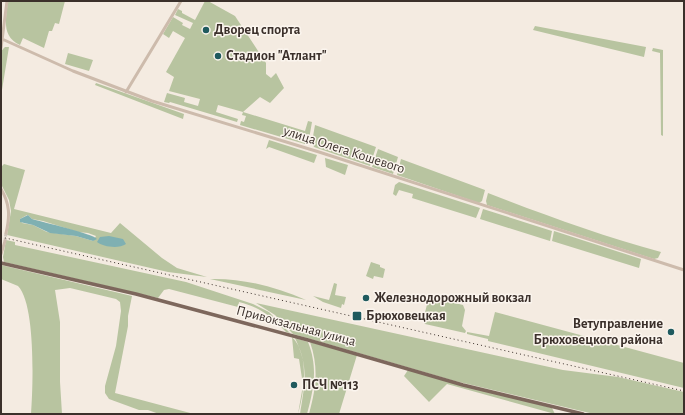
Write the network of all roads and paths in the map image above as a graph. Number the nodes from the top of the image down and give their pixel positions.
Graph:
1 (7, 1) edge
2 (181, 1) edge
3 (2, 39) junction
4 (1, 48) edge
5 (126, 92) junction
6 (1, 189) edge
7 (6, 233) tunnel mouth
8 (5, 240) dead end
9 (1, 254) edge
10 (1, 263) edge
11 (684, 270) edge
12 (584, 414) edge

1 - 3 street
2 - 5 street
3 - 4 street
3 - 5 street, улица Олега Кошевого
5 - 11 street, улица Олега Кошевого
6 - 7 street
8 - 9 street
10 - 12 main road, Привокзальная улица

